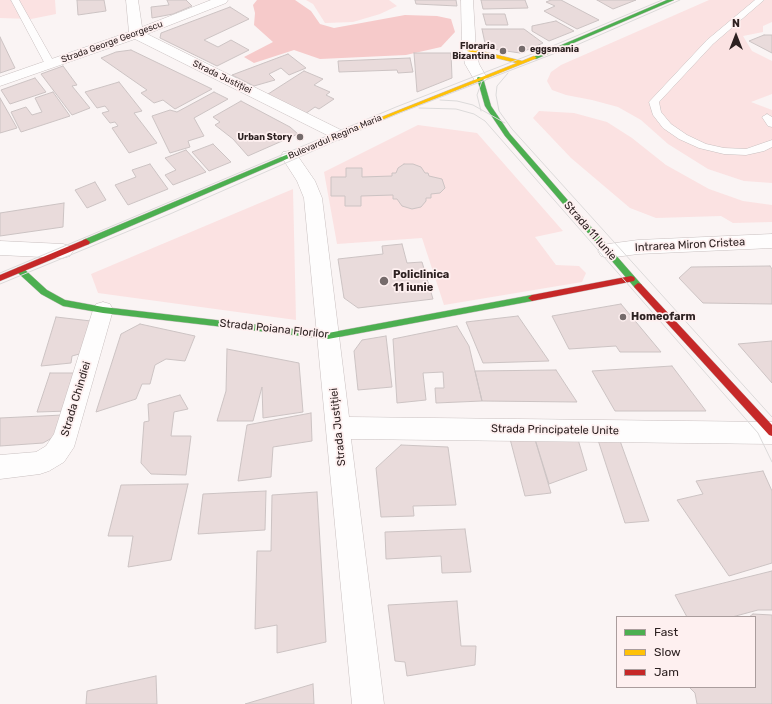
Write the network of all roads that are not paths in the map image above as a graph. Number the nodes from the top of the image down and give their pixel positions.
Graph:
1 (15, 0) edge
2 (132, 0) edge
3 (222, 0) edge
4 (466, 0) edge
5 (671, 0) edge
6 (760, 0) edge
7 (136, 34) junction
8 (470, 50) junction
9 (521, 62) junction
10 (50, 64) junction
11 (480, 78) junction
12 (0, 82) edge
13 (339, 135) junction
14 (772, 143) edge
15 (289, 156) junction
16 (772, 241) edge
17 (0, 248) edge
18 (63, 251) junction
19 (608, 251) junction
20 (20, 270) junction
21 (0, 278) edge
22 (631, 279) junction
23 (103, 310) junction
24 (328, 336) junction
25 (338, 428) junction
26 (772, 432) edge
27 (0, 466) edge
28 (368, 704) edge

1 - 10 lane
2 - 7 street
3 - 7 street, Strada George Georgescu
4 - 8 street, Strada 11 Iunie
5 - 9 street, Bulevardul Regina Maria
6 - 14 lane
7 - 10 street, Strada George Georgescu
7 - 13 street, Strada Justiției
8 - 9 street
8 - 11 street, Strada 11 Iunie
9 - 11 street, Bulevardul Regina Maria
10 - 12 street, Strada George Georgescu
11 - 13 street, Bulevardul Regina Maria
11 - 19 street, Strada 11 Iunie
13 - 15 street, Bulevardul Regina Maria
15 - 18 street, Bulevardul Regina Maria
15 - 24 street, Strada Justiției
16 - 19 street, Intrarea Miron Cristea
17 - 18 street
18 - 20 street, Bulevardul Regina Maria
19 - 22 street, Strada 11 Iunie
20 - 21 street, Bulevardul Regina Maria
20 - 23 street, Strada Poiana Florilor
22 - 24 street, Strada Poiana Florilor
22 - 26 street, Strada 11 Iunie
23 - 24 street, Strada Poiana Florilor
23 - 27 street, Strada Chindiei
24 - 25 street, Strada Justiției
25 - 26 street, Strada Principatele Unite
25 - 28 street, Strada Justiției

